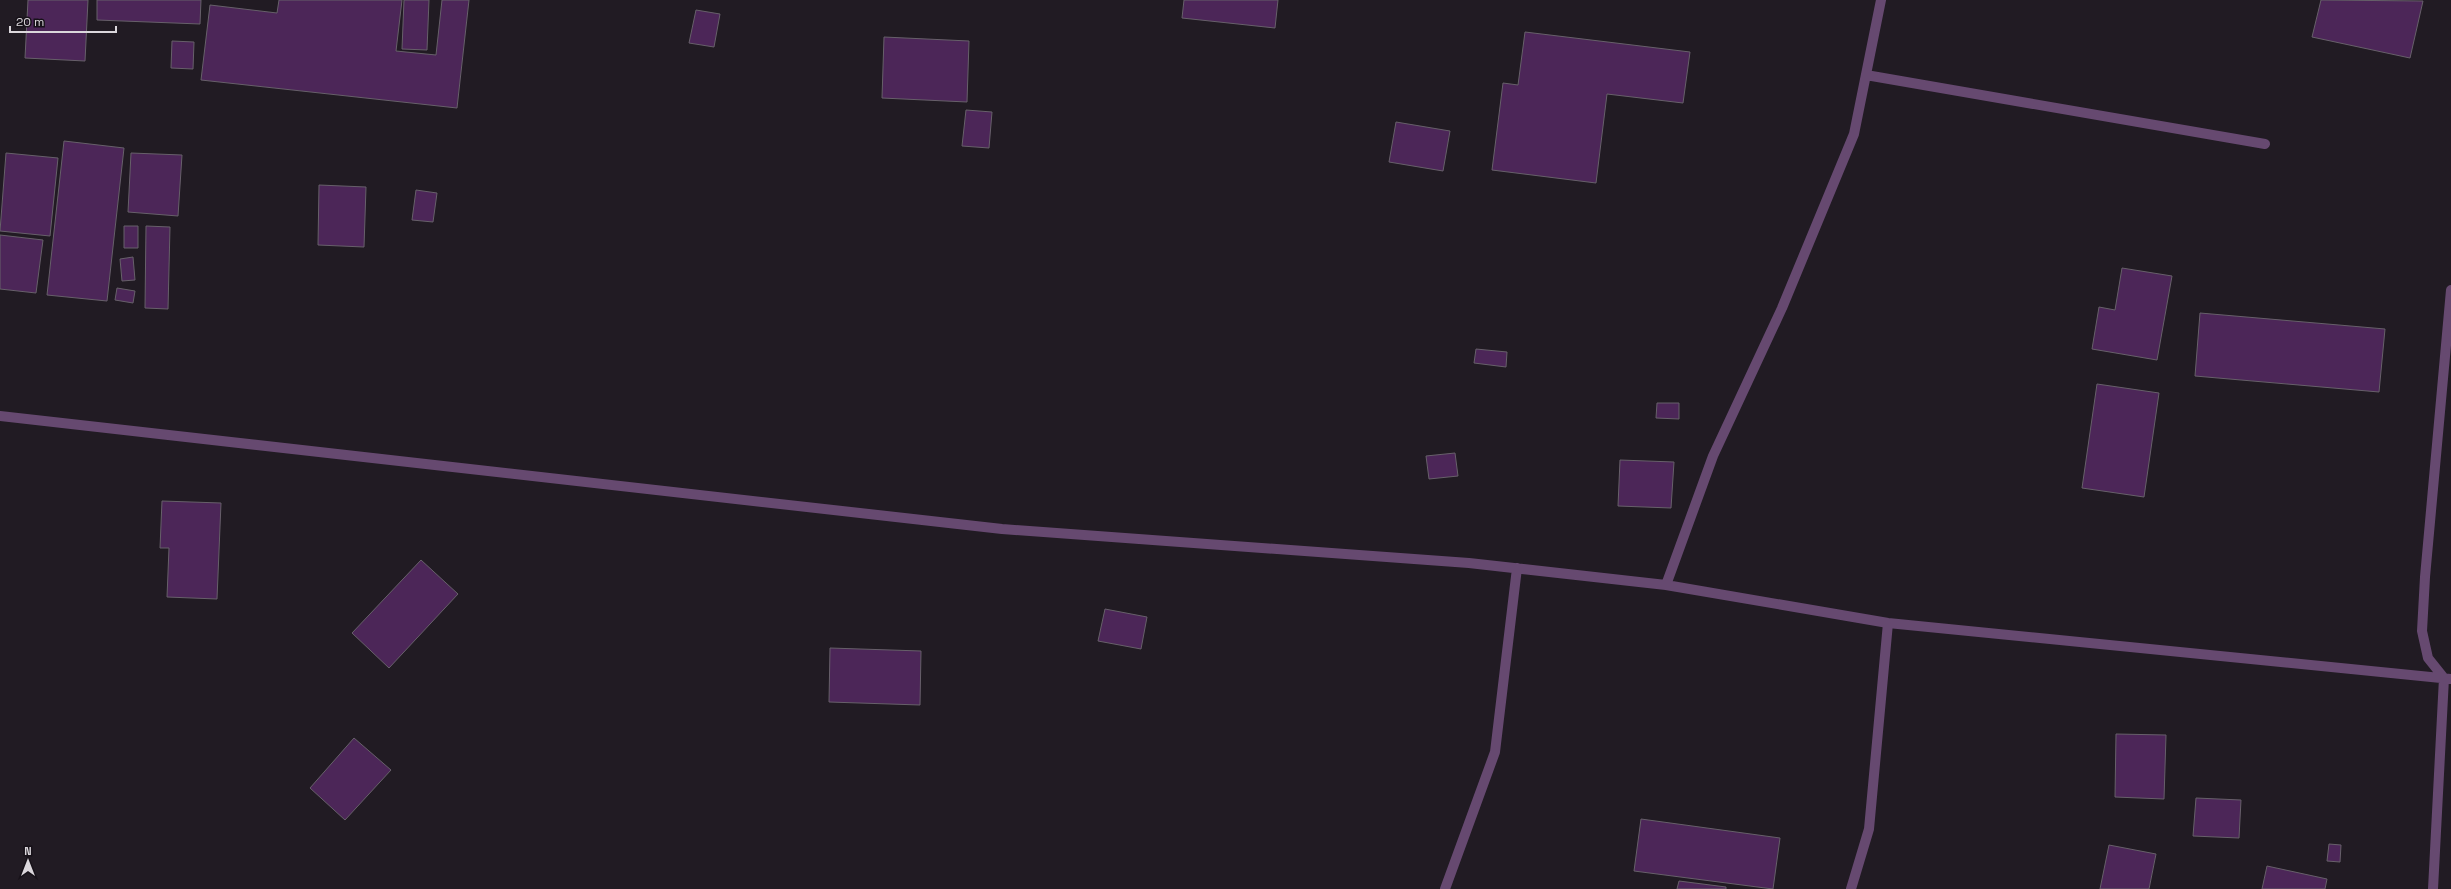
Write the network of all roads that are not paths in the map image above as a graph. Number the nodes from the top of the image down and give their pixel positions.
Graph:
1 (1881, 0) edge
2 (1866, 75) junction
3 (2265, 144) dead end
4 (2451, 290) edge
5 (0, 416) edge
6 (1517, 568) junction
7 (1666, 585) junction
8 (1888, 623) junction
9 (2447, 679) edge
10 (1445, 889) edge
11 (1851, 889) edge
12 (2433, 889) edge

1 - 2 street
2 - 3 street
2 - 7 street
4 - 9 street
5 - 6 street
6 - 7 street
6 - 10 street
7 - 8 street
8 - 9 street
8 - 11 street
9 - 12 street

